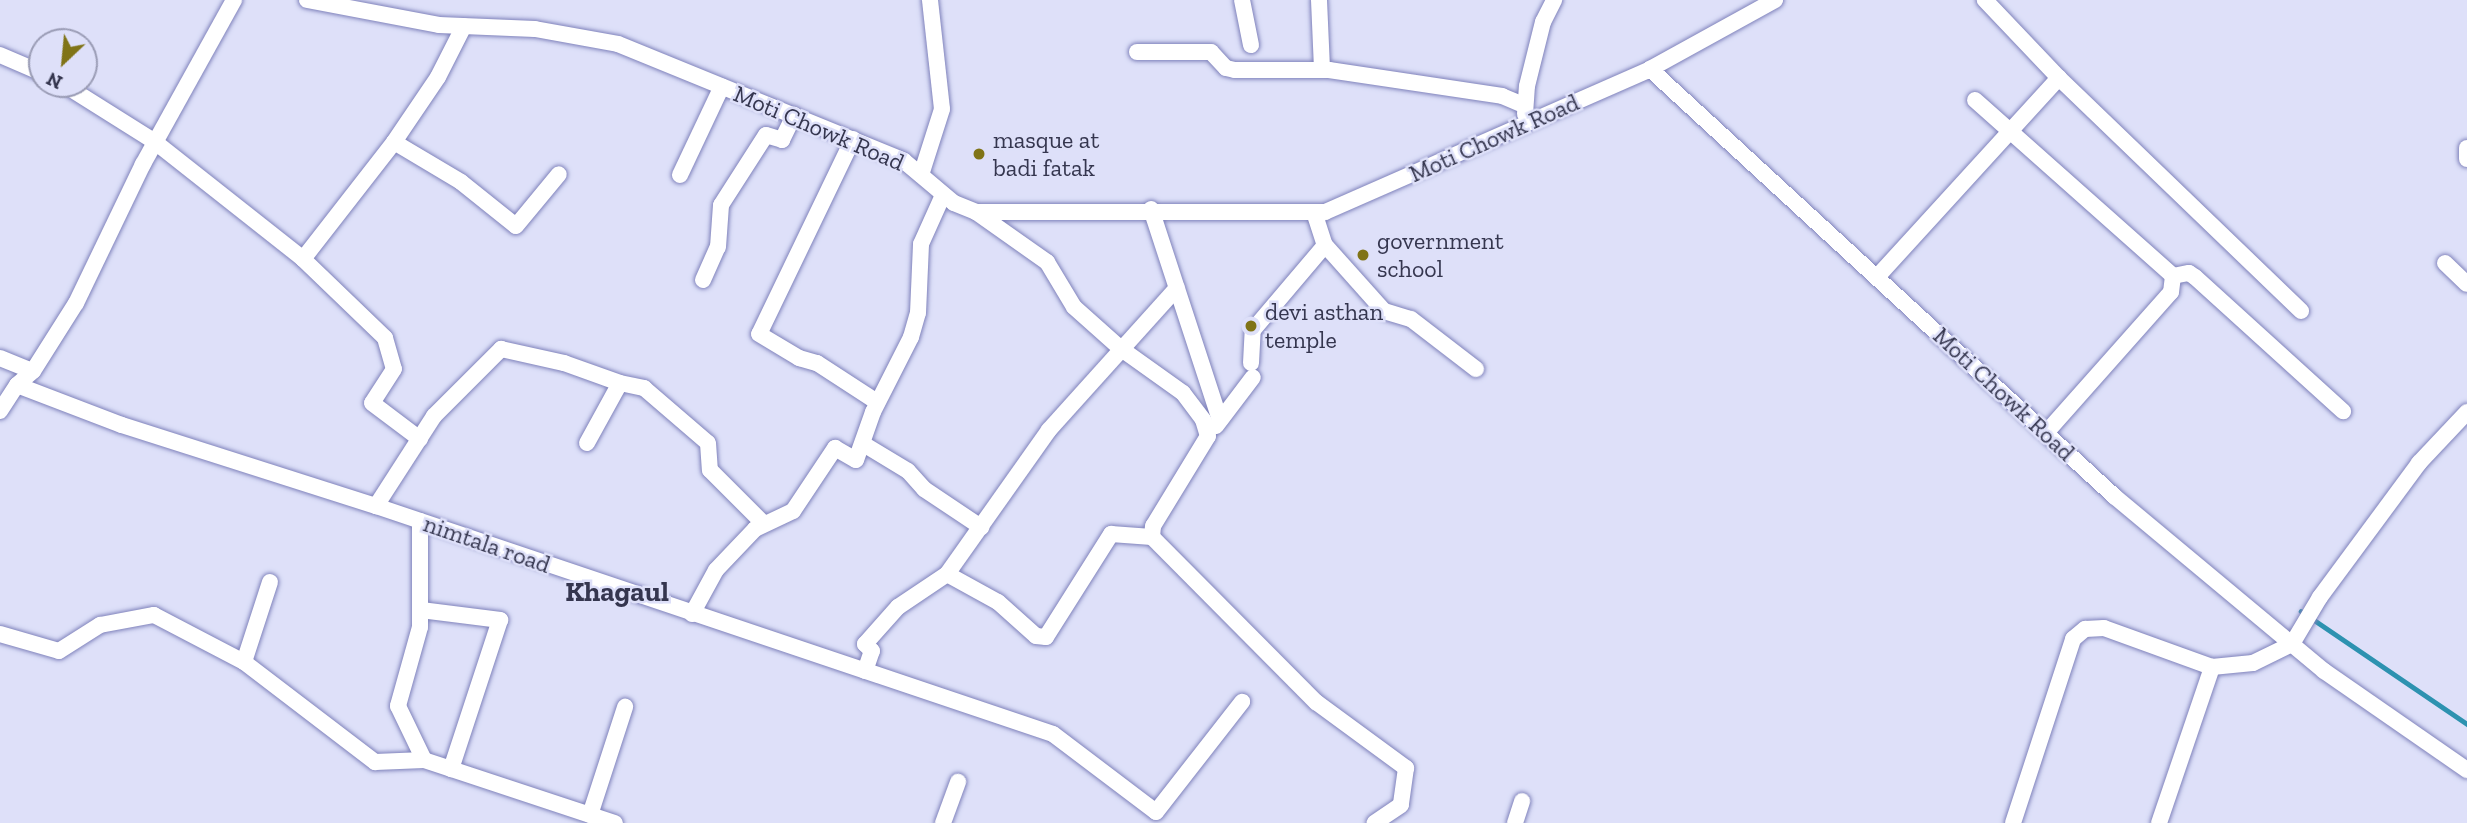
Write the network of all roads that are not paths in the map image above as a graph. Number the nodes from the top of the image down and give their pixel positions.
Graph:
1 (234, 0) edge
2 (307, 0) edge
3 (930, 0) edge
4 (1242, 0) edge
5 (1319, 0) edge
6 (1554, 0) edge
7 (1775, 0) edge
8 (1985, 0) edge
9 (464, 26) junction
10 (1251, 45) dead end
11 (1137, 52) dead end
12 (0, 55) edge
13 (28, 67) edge
14 (1650, 69) junction
15 (1322, 70) junction
16 (2059, 78) junction
17 (722, 86) junction
18 (85, 98) edge
19 (1975, 100) dead end
20 (1523, 105) junction
21 (794, 115) junction
22 (1527, 124) junction
23 (2009, 130) junction
24 (853, 139) junction
25 (155, 142) junction
26 (394, 142) junction
27 (2467, 148) edge
28 (2467, 159) edge
29 (559, 174) dead end
30 (680, 175) dead end
31 (921, 175) junction
32 (943, 195) junction
33 (1152, 209) junction
34 (976, 212) junction
35 (1314, 212) junction
36 (1325, 244) junction
37 (303, 259) junction
38 (2445, 263) dead end
39 (2173, 276) junction
40 (1877, 277) junction
41 (703, 280) dead end
42 (2467, 284) edge
43 (1177, 288) junction
44 (2301, 311) dead end
45 (1120, 348) junction
46 (0, 358) edge
47 (1476, 369) dead end
48 (33, 371) junction
49 (620, 383) junction
50 (17, 385) junction
51 (877, 402) junction
52 (0, 411) edge
53 (2343, 411) dead end
54 (2467, 412) edge
55 (1220, 420) junction
56 (2046, 433) junction
57 (1208, 436) junction
58 (420, 439) junction
59 (587, 443) dead end
60 (865, 445) junction
61 (376, 506) junction
62 (420, 521) junction
63 (764, 524) junction
64 (981, 527) junction
65 (1152, 537) junction
66 (947, 574) junction
67 (270, 582) dead end
68 (421, 610) junction
69 (692, 614) junction
70 (0, 634) edge
71 (2292, 644) junction
72 (244, 662) junction
73 (2212, 667) junction
74 (865, 671) junction
75 (1242, 702) dead end
76 (625, 707) dead end
77 (424, 760) junction
78 (451, 769) junction
79 (2467, 770) edge
80 (958, 782) dead end
81 (1522, 801) dead end
82 (585, 817) edge
83 (614, 823) edge
84 (943, 823) edge
85 (1374, 823) edge
86 (1515, 823) edge
87 (2012, 823) edge
88 (2159, 823) edge

1 - 25 street
2 - 9 street, Moti Chowk Road
3 - 31 street
4 - 10 street
5 - 15 street
6 - 20 street
7 - 14 street
8 - 16 street
9 - 17 street, Moti Chowk Road
9 - 26 street
11 - 15 street
12 - 13 street
14 - 22 street, Moti Chowk Road
14 - 40 street, Moti Chowk Road
15 - 20 street
16 - 23 street
16 - 44 street
17 - 21 street, Moti Chowk Road
17 - 30 street
18 - 25 street
19 - 23 street
20 - 22 street
21 - 24 street, Moti Chowk Road
21 - 41 street
22 - 35 street, Moti Chowk Road
23 - 39 street
23 - 40 street
24 - 31 street, Moti Chowk Road
24 - 51 street
25 - 37 street
25 - 48 street
26 - 29 street
26 - 37 street
27 - 28 street
31 - 32 street, Moti Chowk Road
32 - 34 street, Moti Chowk Road
32 - 51 street
33 - 34 street, Moti Chowk Road
33 - 35 street, Moti Chowk Road
33 - 43 street
34 - 45 street
35 - 36 street
36 - 47 street
36 - 55 street
37 - 58 street
38 - 42 street
39 - 53 street
39 - 56 street
40 - 56 street, Moti Chowk Road
43 - 45 street
43 - 55 street
45 - 57 street
45 - 64 street
46 - 48 street
48 - 50 street
49 - 58 street
49 - 59 street
49 - 63 street
50 - 52 street
50 - 61 street, nimtala road
51 - 60 street
54 - 71 street
55 - 57 street
56 - 71 street, Moti Chowk Road
57 - 65 street
58 - 61 street
60 - 63 street
60 - 64 street
61 - 62 street, nimtala road
62 - 68 street
62 - 69 street, nimtala road
63 - 69 street
64 - 66 street
65 - 66 street
65 - 85 street
66 - 74 street
67 - 72 street
68 - 77 street
68 - 78 street
69 - 74 street, nimtala road
70 - 72 street
71 - 73 street
71 - 79 street, Moti Chowk Road
72 - 77 street
73 - 87 street
73 - 88 street
74 - 75 street, nimtala road
76 - 82 street
77 - 78 street
78 - 82 street
80 - 84 street
81 - 86 street
82 - 83 street

